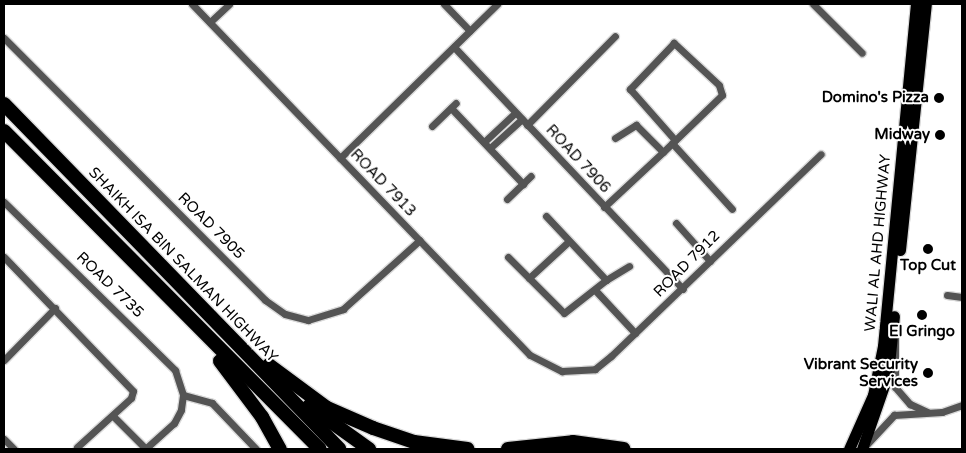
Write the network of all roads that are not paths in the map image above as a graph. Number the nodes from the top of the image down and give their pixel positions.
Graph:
1 (192, 4) edge
2 (229, 4) edge
3 (444, 4) edge
4 (497, 4) edge
5 (813, 4) edge
6 (916, 4) edge
7 (926, 4) edge
8 (210, 22) junction
9 (470, 31) junction
10 (615, 36) dead end
11 (4, 38) edge
12 (454, 47) junction
13 (862, 53) dead end
14 (4, 104) edge
15 (515, 113) junction
16 (524, 122) junction
17 (432, 126) dead end
18 (4, 131) edge
19 (616, 138) dead end
20 (484, 142) junction
21 (674, 142) junction
22 (490, 148) junction
23 (663, 152) junction
24 (821, 154) dead end
25 (340, 158) junction
26 (531, 176) dead end
27 (524, 184) junction
28 (508, 200) dead end
29 (4, 202) edge
30 (604, 207) junction
31 (732, 209) dead end
32 (546, 216) dead end
33 (676, 223) dead end
34 (420, 240) junction
35 (569, 241) junction
36 (508, 257) dead end
37 (4, 259) edge
38 (710, 262) junction
39 (629, 266) dead end
40 (529, 278) junction
41 (606, 280) junction
42 (683, 289) junction
43 (594, 290) junction
44 (947, 295) dead end
45 (962, 297) edge
46 (55, 308) junction
47 (206, 311) junction
48 (185, 317) junction
49 (893, 328) junction
50 (635, 333) junction
51 (4, 360) edge
52 (262, 368) junction
53 (562, 371) joint
54 (279, 386) junction
55 (184, 395) junction
56 (962, 405) edge
57 (929, 413) junction
58 (113, 416) junction
59 (4, 439) edge
60 (78, 447) dead end
61 (14, 449) edge
62 (146, 449) edge
63 (256, 449) edge
64 (280, 449) edge
65 (319, 449) edge
66 (339, 449) edge
67 (350, 449) edge
68 (369, 449) edge
69 (468, 449) edge
70 (508, 449) edge
71 (624, 449) edge
72 (849, 449) edge
73 (863, 449) edge

1 - 8 street, ROAD 7913
2 - 8 street
3 - 9 street
4 - 9 street
5 - 13 street
6 - 72 main road, WALI AL AHD HIGHWAY
7 - 49 main road, WALI AL AHD HIGHWAY
8 - 25 street, ROAD 7913
9 - 12 street
10 - 16 street
11 - 34 street, ROAD 7905
12 - 15 street, ROAD 7906
12 - 25 street
14 - 47 highway, SHAIKH ISA BIN SALMAN HIGHWAY
15 - 16 street, ROAD 7906
15 - 20 street
16 - 22 street
16 - 30 street, ROAD 7906
17 - 20 street
18 - 48 highway
19 - 23 street
20 - 22 street
21 - 21 street
21 - 23 street
21 - 31 street
22 - 27 street
23 - 30 street
24 - 38 street, ROAD 7912
25 - 34 street, ROAD 7913
26 - 27 street
27 - 28 street
29 - 55 street, ROAD 7735
30 - 42 street, ROAD 7906
32 - 35 street
33 - 38 street
34 - 53 street, ROAD 7913
35 - 40 street
35 - 41 street
36 - 40 street
37 - 46 street
38 - 42 street, ROAD 7912
39 - 41 street
40 - 43 street
41 - 43 street
42 - 50 street, ROAD 7912
43 - 50 street
44 - 45 street
46 - 51 street
46 - 58 street
47 - 52 highway, SHAIKH ISA BIN SALMAN HIGHWAY
47 - 69 highway
48 - 64 highway
48 - 65 highway
49 - 57 street
49 - 73 main road, WALI AL AHD HIGHWAY
50 - 53 street, ROAD 7912
52 - 54 highway, SHAIKH ISA BIN SALMAN HIGHWAY
52 - 68 highway
54 - 66 highway, SHAIKH ISA BIN SALMAN HIGHWAY
54 - 67 highway
55 - 62 street
55 - 63 street
56 - 57 street
57 - 73 street
58 - 60 street
58 - 62 street
59 - 61 street
70 - 71 highway

